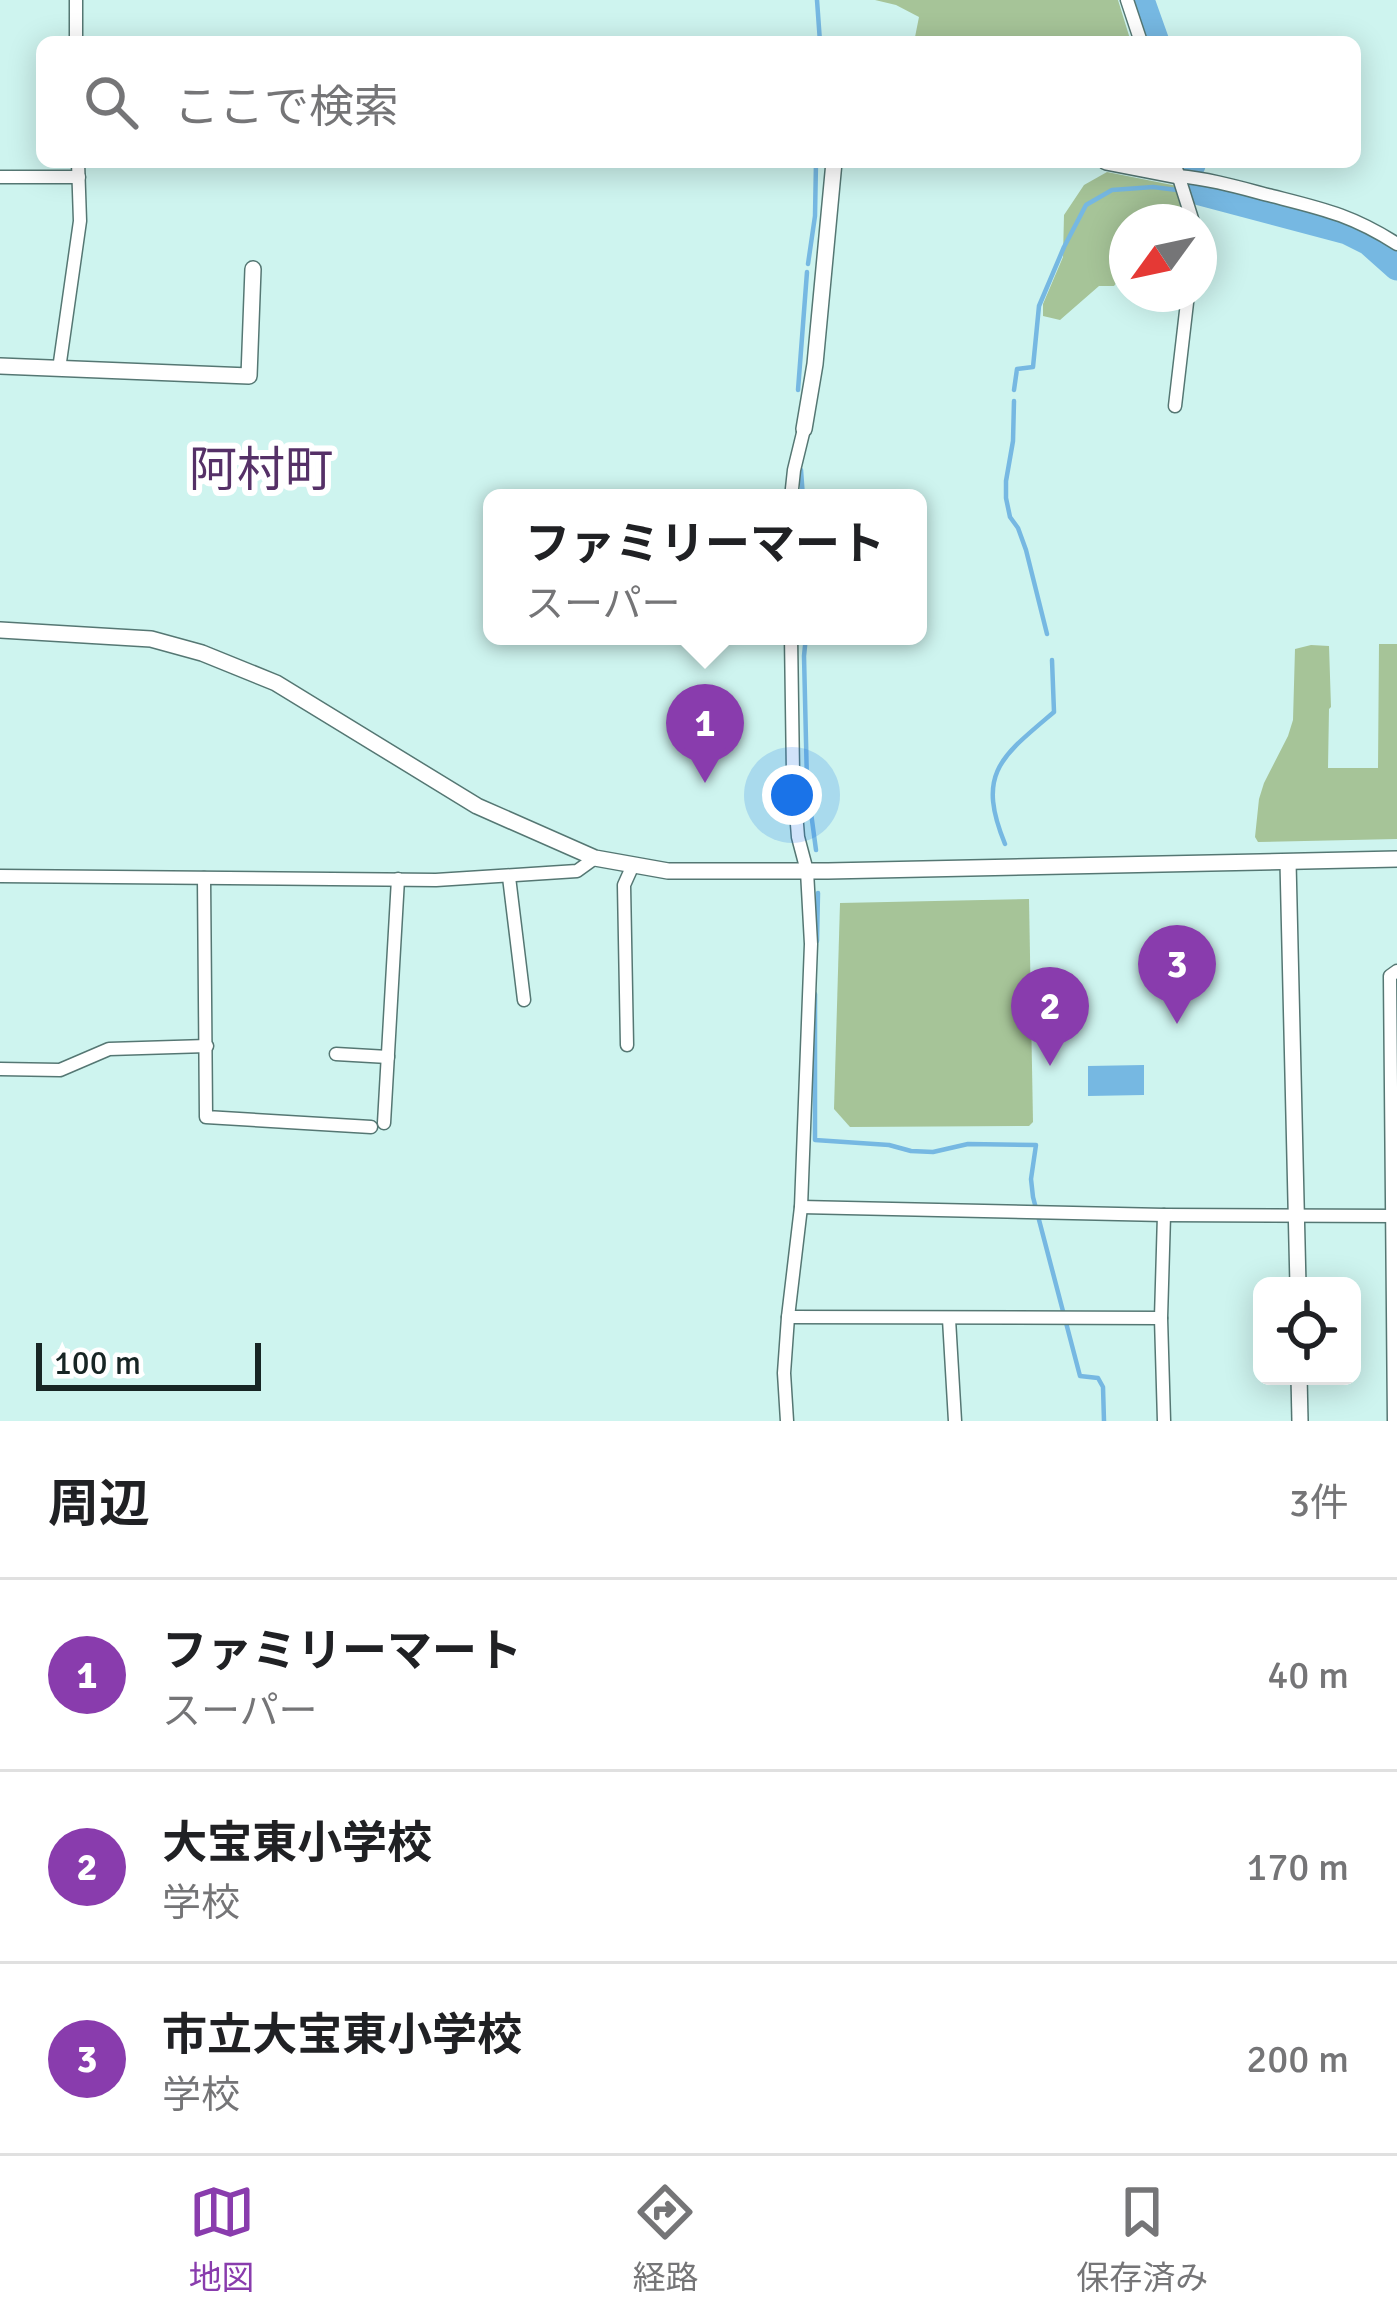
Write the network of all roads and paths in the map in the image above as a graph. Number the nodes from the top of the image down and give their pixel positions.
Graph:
1 (76, 0) edge
2 (1127, 0) edge
3 (76, 36) edge
4 (1139, 36) edge
5 (78, 168) edge
6 (834, 168) edge
7 (1176, 169) edge
8 (0, 177) edge
9 (79, 177) junction
10 (1187, 204) edge
11 (1397, 244) edge
12 (253, 269) dead end
13 (1186, 312) edge
14 (0, 366) edge
15 (59, 369) junction
16 (1175, 406) dead end
17 (804, 429) joint
18 (792, 489) edge
19 (0, 630) edge
20 (791, 645) edge
21 (595, 858) junction
22 (1397, 859) edge
23 (1288, 862) junction
24 (632, 865) junction
25 (807, 871) junction
26 (0, 876) edge
27 (508, 877) junction
28 (204, 878) junction
29 (398, 879) junction
30 (1397, 971) edge
31 (524, 1000) dead end
32 (627, 1045) dead end
33 (207, 1046) junction
34 (336, 1054) dead end
35 (388, 1057) junction
36 (0, 1069) edge
37 (801, 1207) junction
38 (1164, 1215) junction
39 (1394, 1216) edge
40 (1297, 1217) junction
41 (1298, 1277) edge
42 (788, 1317) junction
43 (1161, 1318) junction
44 (949, 1319) junction
45 (1299, 1385) edge
46 (788, 1421) edge
47 (955, 1421) edge
48 (1164, 1421) edge
49 (1300, 1421) edge
50 (1394, 1421) edge

1 - 3 street
2 - 4 street
5 - 9 street
6 - 17 street
7 - 10 street
7 - 11 street
8 - 9 street
9 - 15 street
12 - 15 street
13 - 16 street
14 - 15 street
17 - 18 street
19 - 21 street
20 - 25 street
21 - 24 street
21 - 27 street
22 - 23 street
23 - 25 street
23 - 40 street
24 - 25 street
24 - 32 street
25 - 37 street
26 - 28 street
27 - 29 street
27 - 31 street
28 - 29 street
28 - 33 street
29 - 35 street
30 - 39 street
33 - 35 street
33 - 36 street
34 - 35 street
37 - 38 street
37 - 42 street
38 - 40 street
38 - 43 street
39 - 40 street
39 - 50 street
40 - 41 street
42 - 44 street
42 - 46 street
43 - 44 street
43 - 48 street
44 - 47 street
45 - 49 street

